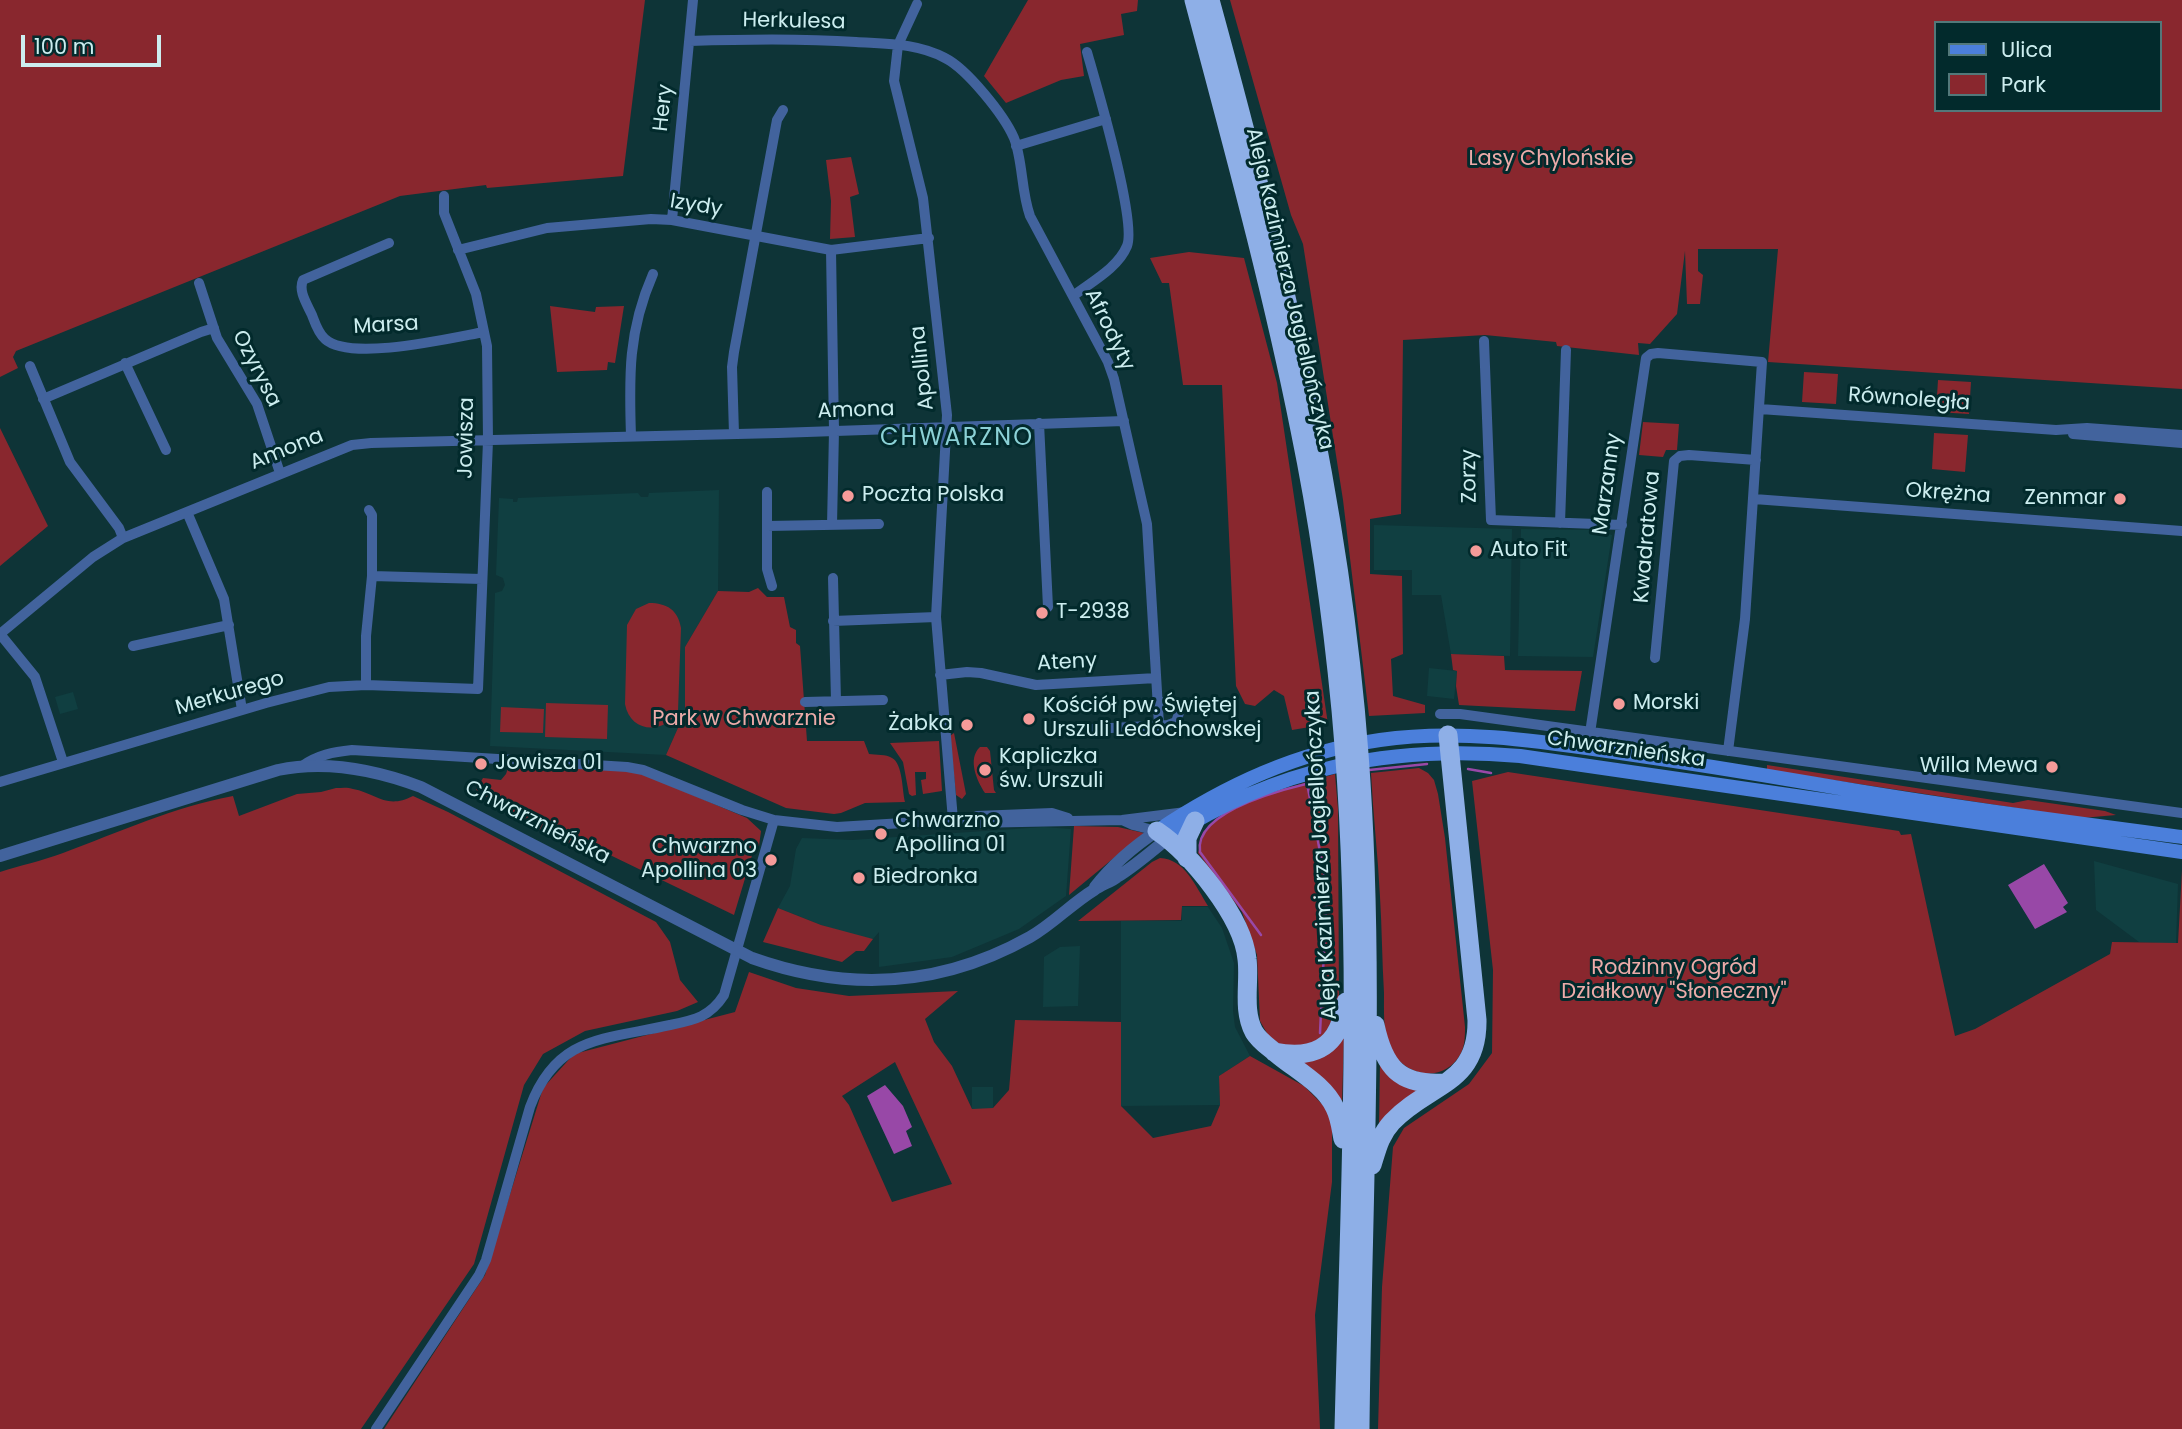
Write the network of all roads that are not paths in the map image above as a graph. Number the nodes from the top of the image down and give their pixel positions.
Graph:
1 (694, 0) edge
2 (1194, 0) edge
3 (1210, 0) edge
4 (917, 4) dead end
5 (690, 41) junction
6 (898, 44) junction
7 (1087, 52) dead end
8 (783, 110) dead end
9 (1107, 119) junction
10 (1016, 146) junction
11 (444, 196) dead end
12 (672, 220) junction
13 (755, 236) junction
14 (929, 238) junction
15 (389, 243) dead end
16 (457, 250) junction
17 (831, 250) junction
18 (653, 274) dead end
19 (199, 283) dead end
20 (1073, 296) junction
21 (215, 328) junction
22 (484, 332) junction
23 (1484, 341) dead end
24 (1566, 350) dead end
25 (125, 363) junction
26 (30, 366) dead end
27 (43, 399) junction
28 (1760, 409) junction
29 (1124, 421) junction
30 (1039, 423) junction
31 (947, 427) junction
32 (2056, 430) junction
33 (834, 431) junction
34 (734, 434) junction
35 (2182, 435) edge
36 (631, 436) junction
37 (488, 441) junction
38 (2182, 443) edge
39 (166, 450) dead end
40 (1756, 460) junction
41 (280, 474) junction
42 (767, 492) dead end
43 (1754, 499) junction
44 (369, 510) dead end
45 (187, 512) junction
46 (1560, 523) junction
47 (880, 524) dead end
48 (832, 525) junction
49 (1622, 525) junction
50 (767, 527) junction
51 (2182, 531) edge
52 (123, 538) junction
53 (372, 576) junction
54 (833, 578) dead end
55 (482, 579) junction
56 (772, 586) dead end
57 (1048, 607) dead end
58 (936, 617) junction
59 (833, 621) junction
60 (229, 625) junction
61 (0, 634) edge
62 (133, 646) dead end
63 (1655, 658) dead end
64 (940, 675) junction
65 (1156, 678) junction
66 (366, 685) junction
67 (478, 689) joint
68 (883, 700) dead end
69 (836, 701) junction
70 (805, 702) dead end
71 (1158, 702) junction
72 (1348, 708) junction
73 (242, 710) junction
74 (1440, 714) dead end
75 (1159, 725) junction
76 (1073, 730) dead end
77 (1590, 733) junction
78 (1448, 744) junction
79 (1728, 751) junction
80 (63, 762) junction
81 (302, 766) junction
82 (0, 782) edge
83 (2182, 813) edge
84 (1190, 816) junction
85 (774, 820) junction
86 (1122, 820) junction
87 (953, 821) junction
88 (1163, 835) junction
89 (2182, 837) edge
90 (2182, 852) edge
91 (0, 856) edge
92 (1187, 858) junction
93 (737, 951) junction
94 (1360, 986) junction
95 (1274, 1052) junction
96 (1445, 1083) junction
97 (1350, 1171) junction
98 (1364, 1189) junction
99 (376, 1429) edge
100 (1344, 1429) edge
101 (1360, 1429) edge

1 - 5 street, Hery
2 - 72 highway, Aleja Kazimierza Jagiellończyka
3 - 72 highway, Aleja Kazimierza Jagiellończyka
4 - 6 street, Apollina
5 - 6 street, Herkulesa
5 - 12 street, Hery
6 - 10 street, Afrodyty
6 - 14 street, Apollina
7 - 9 street
8 - 13 street
9 - 10 street
9 - 20 street
10 - 20 street, Afrodyty
11 - 16 street, Jowisza
12 - 13 street, Izydy
12 - 16 street, Izydy
13 - 17 street, Izydy
13 - 34 street
14 - 17 street, Izydy
14 - 31 street, Apollina
15 - 22 street, Marsa
16 - 22 street, Jowisza
17 - 33 street
18 - 36 street
19 - 21 street, Ozyrysa
20 - 29 street, Afrodyty
21 - 25 street
21 - 41 street, Ozyrysa
22 - 37 street, Jowisza
23 - 46 street, Zorzy
24 - 46 street
25 - 27 street
25 - 39 street
26 - 27 street
27 - 52 street
28 - 32 street, Równoległa
28 - 40 street
28 - 49 street, Marzanny
29 - 30 street, Amona
29 - 65 street, Afrodyty
30 - 31 street, Amona
30 - 57 street
31 - 33 street, Amona
31 - 58 street, Apollina
32 - 35 street, Równoległa
32 - 38 street, Równoległa
33 - 34 street, Amona
33 - 48 street
34 - 36 street, Amona
36 - 37 street, Amona
37 - 41 street, Amona
37 - 55 street, Jowisza
40 - 43 street
40 - 63 street, Kwadratowa
41 - 45 street, Amona
42 - 50 street
43 - 51 street, Okrężna
43 - 79 street
44 - 53 street
45 - 52 street, Amona
45 - 60 street
46 - 49 street, Zorzy
47 - 48 street
48 - 50 street
49 - 77 street, Marzanny
50 - 56 street
52 - 61 street, Amona
53 - 55 street
53 - 66 street
54 - 59 street
55 - 67 street, Jowisza
58 - 59 street
58 - 64 street, Apollina
59 - 69 street
60 - 62 street
60 - 73 street
61 - 80 street
64 - 65 street, Ateny
64 - 87 street, Apollina
65 - 71 street, Afrodyty
66 - 67 street, Merkurego
66 - 73 street, Merkurego
68 - 69 street
69 - 70 street
71 - 75 street, Afrodyty
71 - 75 street
72 - 94 highway, Aleja Kazimierza Jagiellończyka
73 - 80 street, Merkurego
74 - 77 street, Chwarznieńska
75 - 76 street
77 - 79 street, Chwarznieńska
78 - 84 main road, Chwarznieńska
78 - 89 main road, Chwarznieńska
78 - 90 main road, Chwarznieńska
78 - 96 highway
79 - 83 street, Chwarznieńska
80 - 82 street, Merkurego
81 - 85 street, Chwarznieńska
81 - 91 street, Chwarznieńska
81 - 93 street, Chwarznieńska
84 - 86 street, Chwarznieńska
84 - 88 main road, Chwarznieńska
84 - 92 highway
85 - 87 street, Chwarznieńska
85 - 93 street
86 - 87 street, Chwarznieńska
86 - 88 street, Chwarznieńska
88 - 92 highway
88 - 93 street, Chwarznieńska
92 - 95 highway
93 - 99 street
94 - 95 highway
94 - 96 highway
94 - 97 highway, Aleja Kazimierza Jagiellończyka
94 - 98 highway, Aleja Kazimierza Jagiellończyka
95 - 97 highway
96 - 98 highway
97 - 100 highway, Aleja Kazimierza Jagiellończyka
98 - 101 highway, Aleja Kazimierza Jagiellończyka

